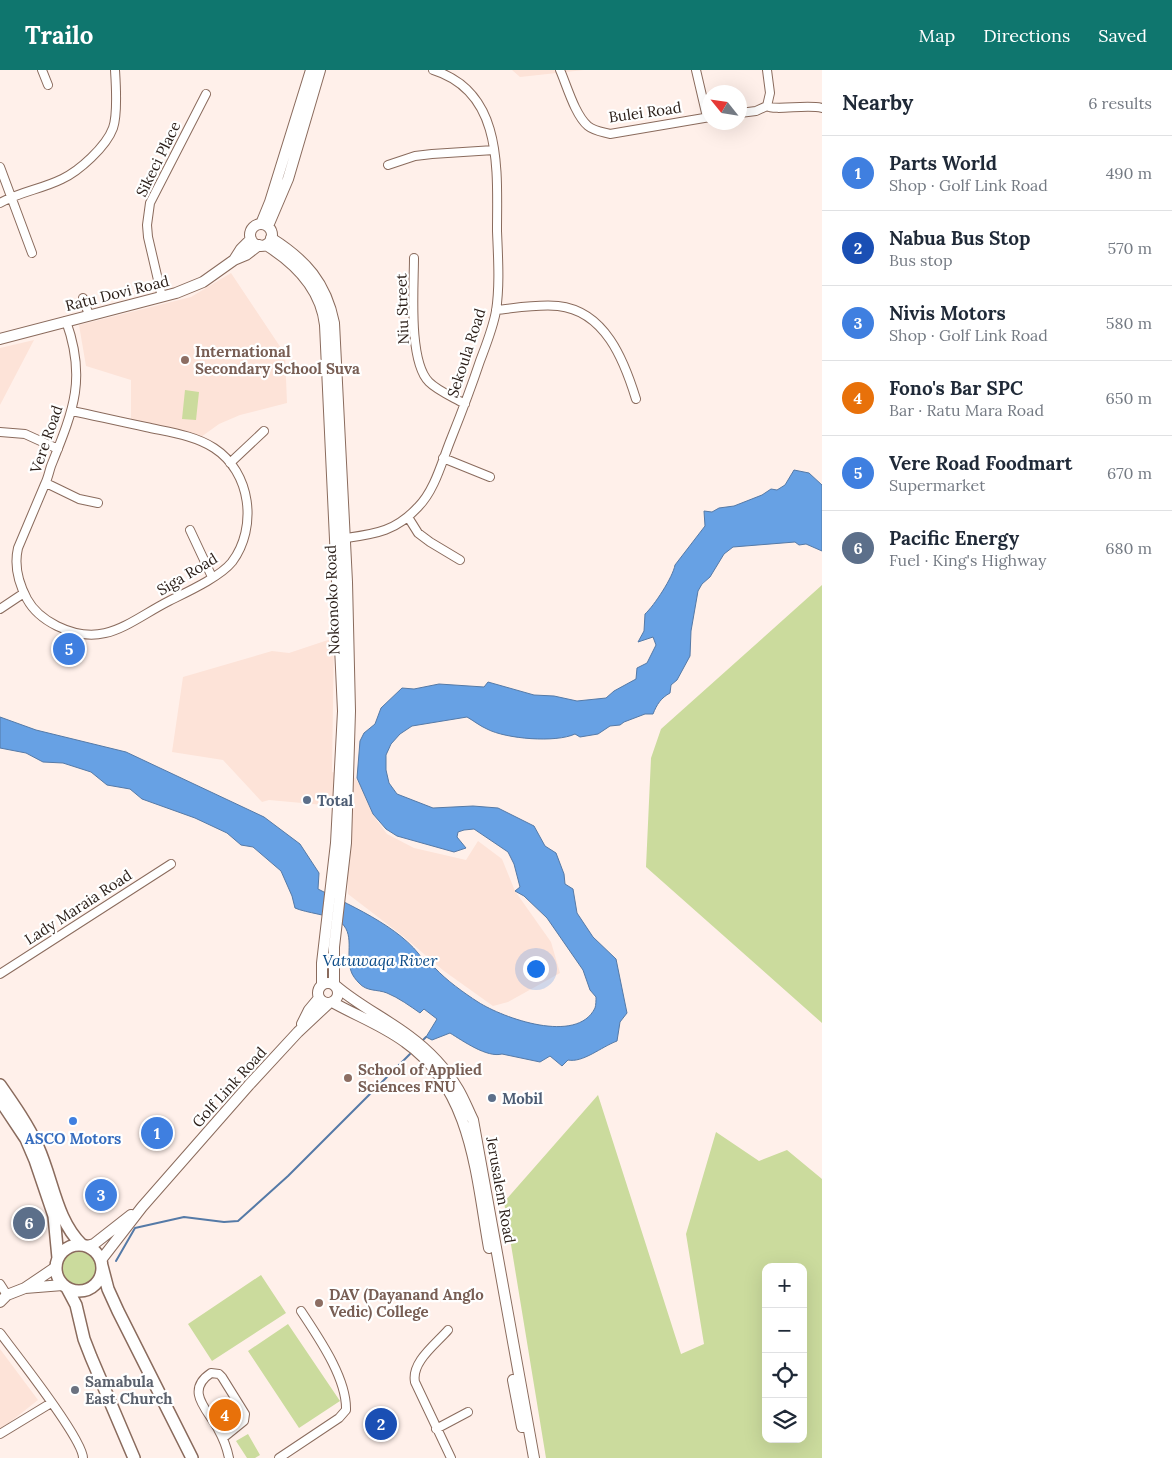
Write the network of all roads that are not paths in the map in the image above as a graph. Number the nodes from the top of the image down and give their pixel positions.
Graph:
1 (42, 70) edge
2 (115, 70) edge
3 (311, 70) edge
4 (320, 70) edge
5 (433, 70) edge
6 (560, 70) edge
7 (696, 70) edge
8 (767, 70) edge
9 (48, 85) dead end
10 (206, 94) dead end
11 (702, 94) edge
12 (767, 106) junction
13 (822, 108) edge
14 (747, 112) edge
15 (702, 118) edge
16 (494, 150) junction
17 (388, 166) dead end
18 (0, 167) edge
19 (10, 198) junction
20 (0, 203) edge
21 (264, 225) junction
22 (262, 242) junction
23 (32, 254) dead end
24 (414, 258) dead end
25 (162, 297) junction
26 (83, 298) dead end
27 (496, 310) junction
28 (89, 315) junction
29 (66, 321) junction
30 (0, 339) edge
31 (636, 399) dead end
32 (465, 404) junction
33 (72, 411) junction
34 (264, 431) dead end
35 (0, 432) edge
36 (58, 449) junction
37 (443, 458) junction
38 (230, 462) junction
39 (490, 476) dead end
40 (46, 483) junction
41 (98, 503) dead end
42 (408, 517) junction
43 (190, 530) dead end
44 (340, 539) junction
45 (460, 560) dead end
46 (17, 563) joint
47 (212, 577) junction
48 (24, 593) junction
49 (0, 609) edge
50 (171, 864) dead end
51 (332, 925) junction
52 (0, 974) edge
53 (322, 984) junction
54 (335, 985) junction
55 (326, 1001) junction
56 (0, 1085) edge
57 (0, 1100) edge
58 (142, 1207) junction
59 (84, 1246) junction
60 (57, 1262) junction
61 (102, 1263) junction
62 (0, 1284) edge
63 (65, 1287) junction
64 (25, 1288) junction
65 (3, 1298) edge
66 (301, 1311) dead end
67 (448, 1330) dead end
68 (0, 1332) edge
69 (51, 1403) junction
70 (468, 1412) dead end
71 (436, 1429) junction
72 (0, 1434) edge
73 (223, 1438) junction
74 (84, 1458) edge
75 (134, 1458) edge
76 (192, 1458) edge
77 (229, 1458) edge
78 (279, 1458) edge
79 (451, 1458) edge
80 (527, 1458) edge
81 (534, 1458) edge

1 - 9 street
2 - 19 street
3 - 21 main road
4 - 21 main road
5 - 16 street, Sekoula Road
6 - 15 street, Bulei Road
7 - 11 street
8 - 12 street
10 - 25 street, Sikeci Place
12 - 13 street
12 - 14 street
16 - 17 street
16 - 27 street, Sekoula Road
18 - 19 street
19 - 20 street
19 - 23 street
21 - 22 main road
21 - 22 main road, Ratu Dovi Road
22 - 25 main road, Ratu Dovi Road
22 - 44 main road, Nokonoko Road
24 - 32 street, Niu Street
25 - 28 main road, Ratu Dovi Road
26 - 28 street
27 - 31 street
27 - 32 street, Sekoula Road
28 - 29 main road, Ratu Dovi Road
29 - 30 main road, Ratu Dovi Road
29 - 33 street, Vere Road
32 - 37 street, Sekoula Road
33 - 36 street, Vere Road
33 - 38 street, Siga Road
34 - 38 street
35 - 36 street
36 - 40 street, Vere Road
37 - 39 street
37 - 42 street, Sekoula Road
38 - 47 street, Siga Road
40 - 41 street
40 - 46 street, Vere Road
42 - 44 street, Sekoula Road
42 - 45 street
43 - 47 street
44 - 51 main road, Nokonoko Road
46 - 48 street, Siga Road
47 - 48 street, Siga Road
48 - 49 street
50 - 52 street, Lady Maraia Road
51 - 53 main road, Nokonoko Road
51 - 54 main road, Nokonoko Road
53 - 54 main road
53 - 55 main road
54 - 55 main road
54 - 81 main road, Jerusalem Road
55 - 58 main road, Golf Link Road
55 - 80 main road, Jerusalem Road
56 - 59 highway
57 - 60 highway
58 - 59 main road, Golf Link Road
58 - 61 main road, Golf Link Road
59 - 60 highway
59 - 61 highway
60 - 63 highway
60 - 64 main road
61 - 63 highway
61 - 76 highway
62 - 65 street
63 - 64 main road
63 - 75 highway
64 - 65 main road
66 - 78 street
67 - 71 street
68 - 69 street
69 - 72 street
69 - 74 street
70 - 71 street
71 - 79 street
73 - 73 street
73 - 77 street

